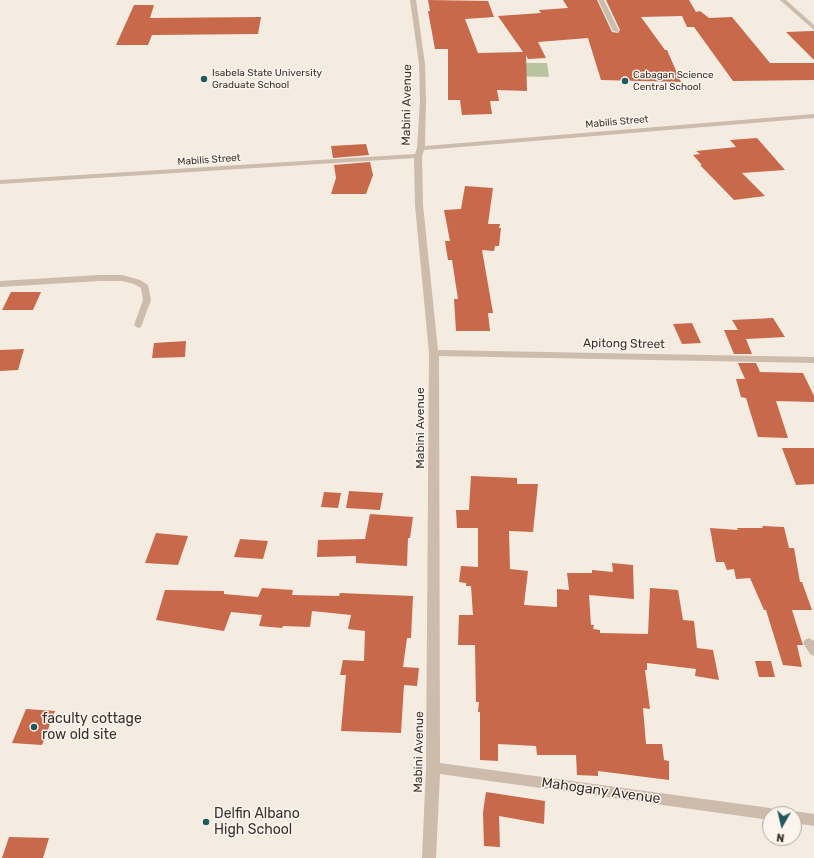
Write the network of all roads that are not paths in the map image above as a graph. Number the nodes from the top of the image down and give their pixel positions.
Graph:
1 (413, 0) edge
2 (601, 0) edge
3 (783, 0) edge
4 (814, 28) edge
5 (616, 31) dead end
6 (814, 116) edge
7 (420, 152) junction
8 (0, 182) edge
9 (0, 284) edge
10 (138, 325) dead end
11 (434, 353) junction
12 (814, 360) edge
13 (433, 768) junction
14 (762, 813) edge
15 (802, 818) edge
16 (814, 820) edge
17 (429, 858) edge

1 - 7 street, Mabini Avenue
2 - 5 street
3 - 4 street
6 - 7 street, Mabilis Street
7 - 8 street, Mabilis Street
7 - 11 street, Mabini Avenue
9 - 10 street
11 - 12 street, Apitong Street
11 - 13 street, Mabini Avenue
13 - 14 street, Mahogany Avenue
13 - 17 street, Mabini Avenue
15 - 16 street

